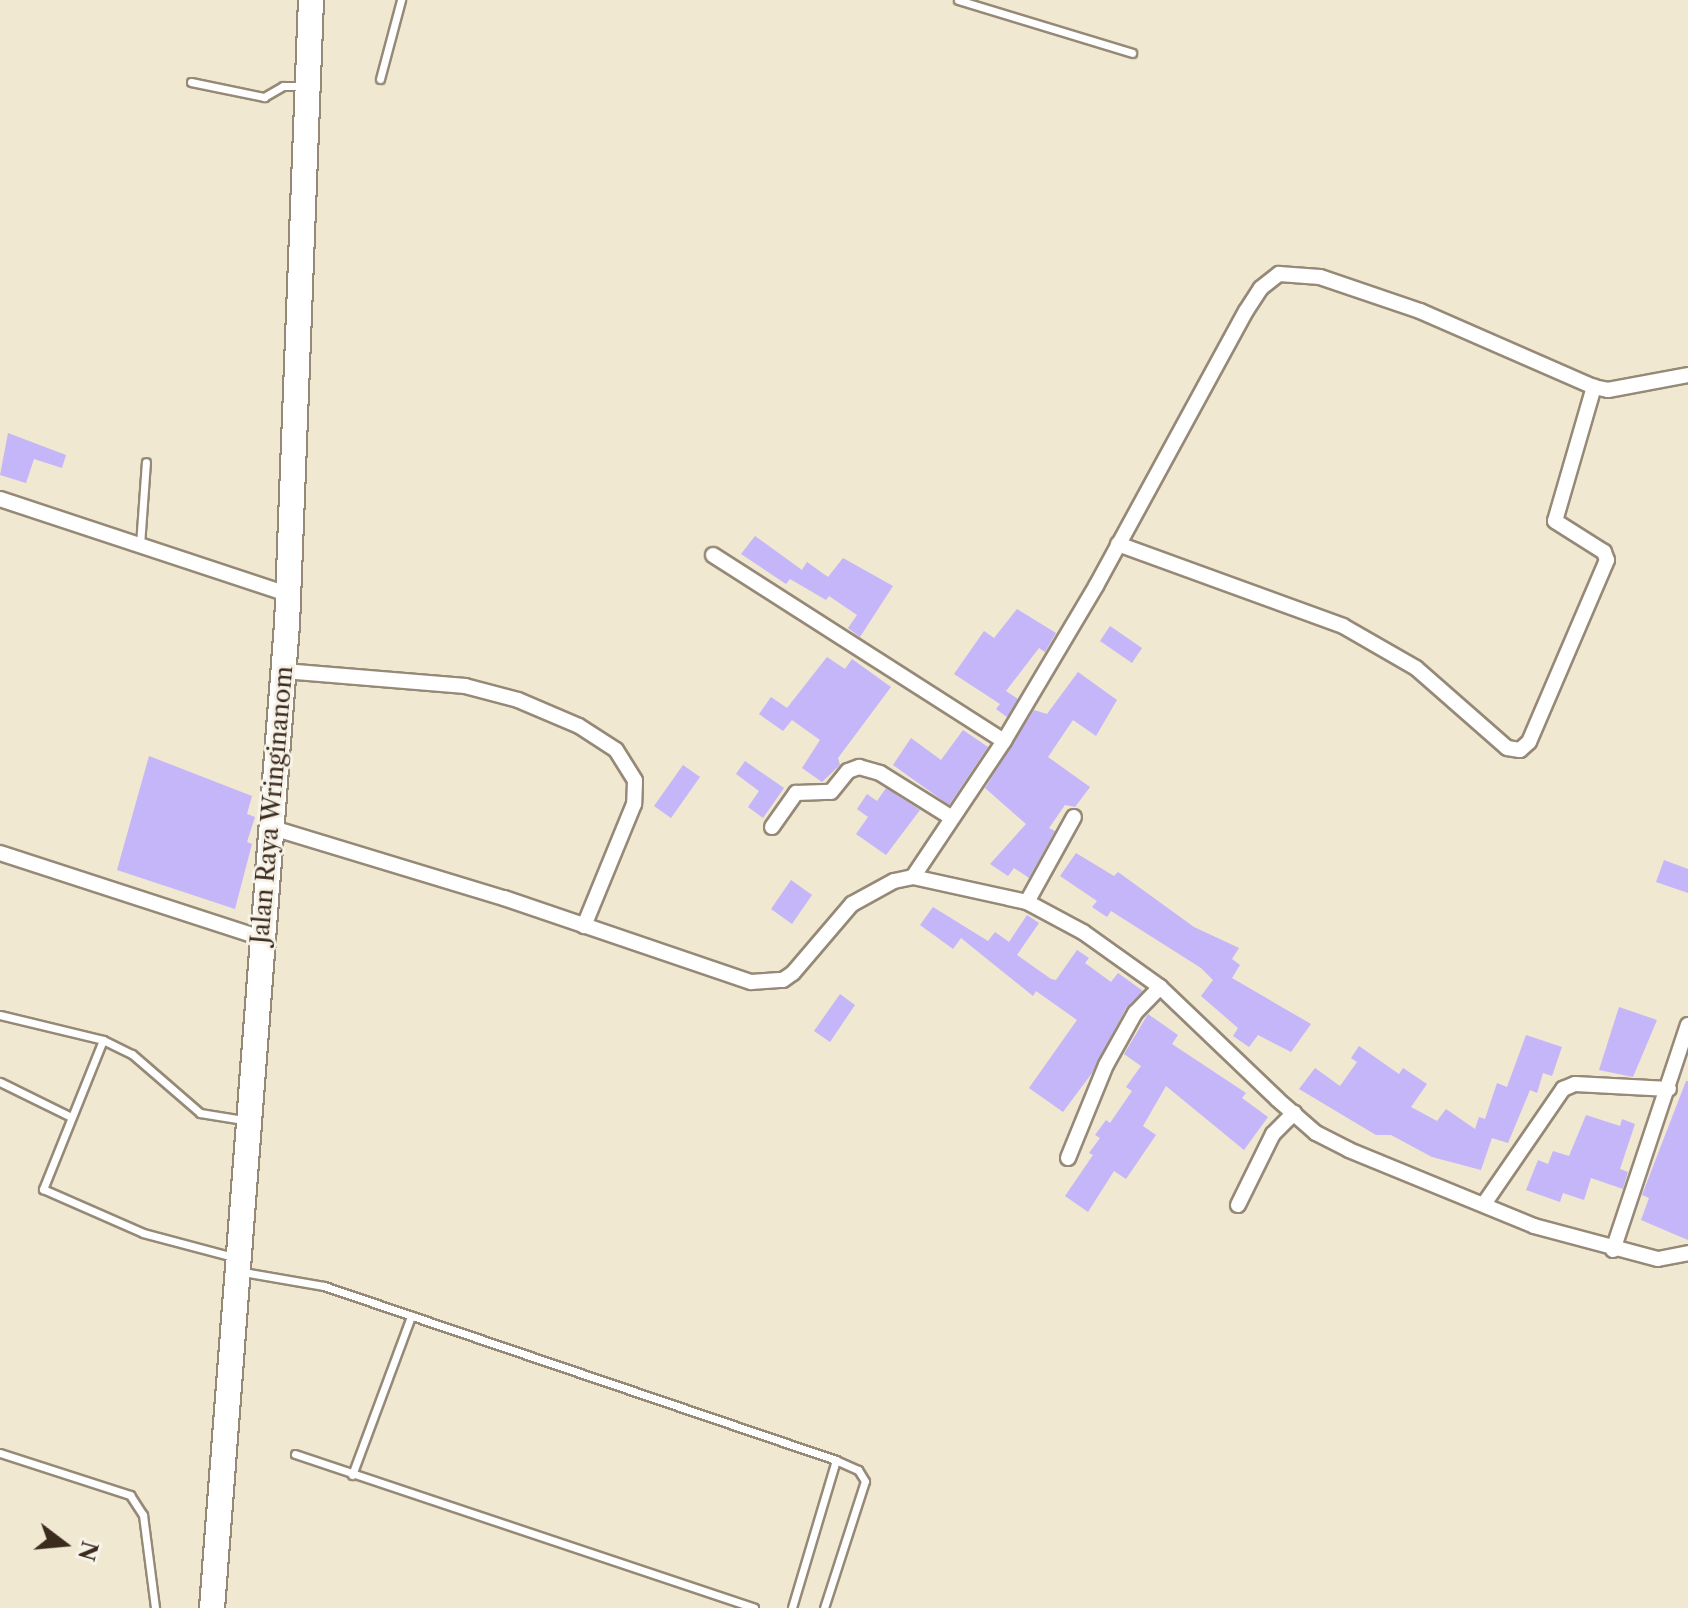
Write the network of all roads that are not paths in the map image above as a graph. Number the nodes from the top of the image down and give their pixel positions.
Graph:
1 (311, 0) edge
2 (401, 0) edge
3 (958, 0) edge
4 (1132, 53) dead end
5 (380, 79) dead end
6 (191, 82) dead end
7 (307, 86) junction
8 (1688, 375) edge
9 (1594, 387) junction
10 (146, 462) dead end
11 (0, 499) edge
12 (1118, 544) junction
13 (140, 548) junction
14 (713, 555) dead end
15 (288, 594) junction
16 (284, 671) junction
17 (1004, 741) junction
18 (1074, 817) dead end
19 (952, 818) junction
20 (772, 827) dead end
21 (273, 828) junction
22 (0, 853) edge
23 (913, 877) junction
24 (1027, 902) junction
25 (584, 926) junction
26 (261, 938) junction
27 (1160, 987) junction
28 (0, 1015) edge
29 (1688, 1025) edge
30 (103, 1040) junction
31 (0, 1082) edge
32 (1669, 1089) junction
33 (1294, 1113) junction
34 (71, 1117) junction
35 (250, 1120) junction
36 (1068, 1158) dead end
37 (1484, 1204) junction
38 (1238, 1205) dead end
39 (1613, 1250) junction
40 (1688, 1253) edge
41 (241, 1265) junction
42 (411, 1316) junction
43 (0, 1453) edge
44 (295, 1454) dead end
45 (836, 1460) junction
46 (352, 1475) junction
47 (155, 1608) edge
48 (212, 1608) edge
49 (754, 1608) edge
50 (792, 1608) edge
51 (824, 1608) edge

1 - 7 main road, Jalan Raya Wringinanom
2 - 5 lane
3 - 4 lane
6 - 7 lane
7 - 15 main road, Jalan Raya Wringinanom
8 - 9 street
9 - 12 street
9 - 12 street
10 - 13 lane
11 - 13 street
12 - 17 street
13 - 15 street
14 - 17 street
15 - 16 main road, Jalan Raya Wringinanom
16 - 21 main road, Jalan Raya Wringinanom
16 - 25 street
17 - 19 street
18 - 24 street
19 - 20 street
19 - 23 street
21 - 25 street
21 - 26 main road, Jalan Raya Wringinanom
22 - 26 street
23 - 24 street
23 - 25 street
24 - 27 street
26 - 35 main road, Jalan Raya Wringinanom
27 - 33 street
27 - 36 street
28 - 30 lane
29 - 32 street
30 - 34 lane
30 - 35 lane
31 - 34 lane
32 - 37 street
32 - 39 street
33 - 37 street
33 - 38 street
34 - 41 lane
35 - 41 main road, Jalan Raya Wringinanom
37 - 39 street
39 - 40 street
41 - 42 lane
41 - 48 main road, Jalan Raya Wringinanom
42 - 45 lane
42 - 46 lane
43 - 47 lane
44 - 46 lane
45 - 50 lane
45 - 51 lane
46 - 49 lane

